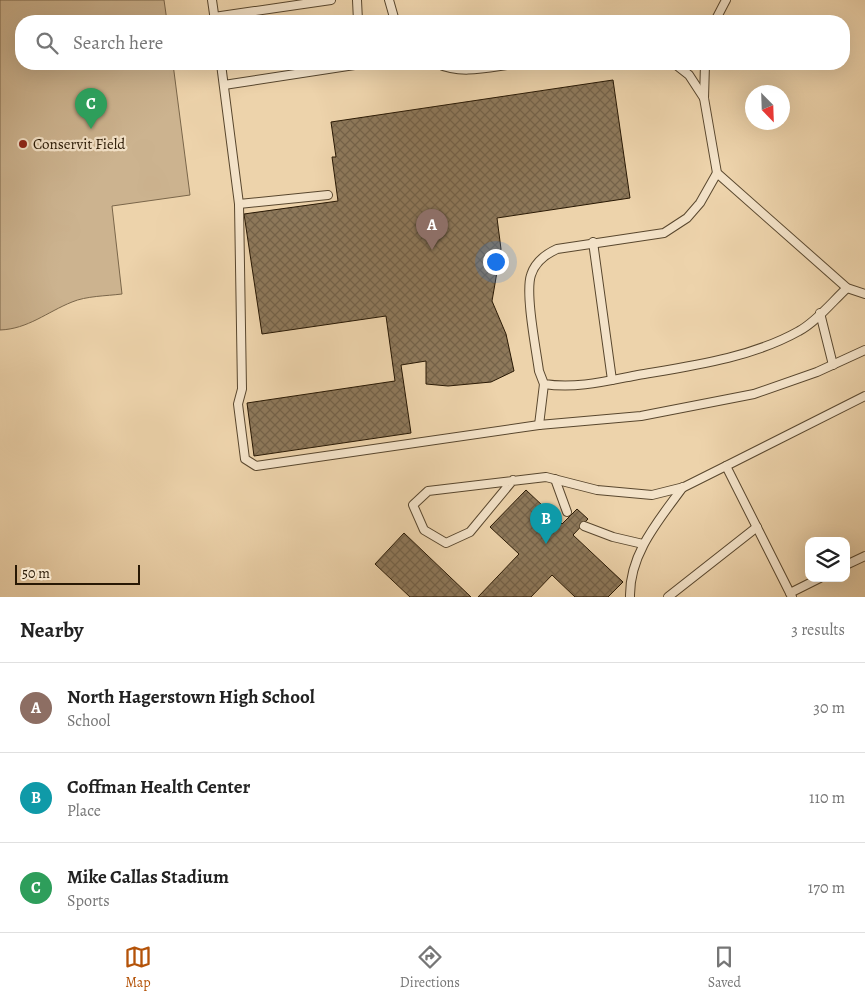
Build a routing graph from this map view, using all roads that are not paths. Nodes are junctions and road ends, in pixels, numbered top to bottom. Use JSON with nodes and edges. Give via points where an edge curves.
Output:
{"nodes":[{"id":1,"x":212,"y":0,"type":"edge"},
{"id":2,"x":331,"y":0,"type":"edge"},
{"id":3,"x":357,"y":0,"type":"edge"},
{"id":4,"x":388,"y":0,"type":"edge"},
{"id":5,"x":726,"y":0,"type":"edge"},
{"id":6,"x":214,"y":15,"type":"edge"},
{"id":7,"x":239,"y":15,"type":"edge"},
{"id":8,"x":358,"y":15,"type":"edge"},
{"id":9,"x":392,"y":15,"type":"edge"},
{"id":10,"x":718,"y":15,"type":"edge"},
{"id":11,"x":222,"y":70,"type":"edge"},
{"id":12,"x":322,"y":70,"type":"edge"},
{"id":13,"x":683,"y":70,"type":"edge"},
{"id":14,"x":705,"y":70,"type":"edge"},
{"id":15,"x":224,"y":85,"type":"junction"},
{"id":16,"x":704,"y":98,"type":"junction"},
{"id":17,"x":718,"y":173,"type":"junction"},
{"id":18,"x":328,"y":195,"type":"dead end"},
{"id":19,"x":239,"y":204,"type":"junction"},
{"id":20,"x":593,"y":242,"type":"junction"},
{"id":21,"x":847,"y":288,"type":"junction"},
{"id":22,"x":865,"y":294,"type":"edge"},
{"id":23,"x":820,"y":313,"type":"junction"},
{"id":24,"x":865,"y":350,"type":"edge"},
{"id":25,"x":833,"y":365,"type":"junction"},
{"id":26,"x":612,"y":380,"type":"junction"},
{"id":27,"x":544,"y":384,"type":"junction"},
{"id":28,"x":865,"y":396,"type":"edge"},
{"id":29,"x":539,"y":425,"type":"junction"},
{"id":30,"x":726,"y":466,"type":"junction"},
{"id":31,"x":555,"y":479,"type":"junction"},
{"id":32,"x":513,"y":480,"type":"junction"},
{"id":33,"x":684,"y":487,"type":"junction"},
{"id":34,"x":567,"y":512,"type":"dead end"},
{"id":35,"x":584,"y":526,"type":"dead end"},
{"id":36,"x":757,"y":527,"type":"junction"},
{"id":37,"x":644,"y":544,"type":"junction"},
{"id":38,"x":865,"y":556,"type":"edge"},
{"id":39,"x":850,"y":563,"type":"edge"},
{"id":40,"x":813,"y":582,"type":"edge"},
{"id":41,"x":791,"y":595,"type":"edge"},
{"id":42,"x":630,"y":597,"type":"edge"},
{"id":43,"x":668,"y":597,"type":"edge"}],
"edges":[{"from":1,"to":6,"type":"lane"},
{"from":2,"to":7,"type":"lane"},
{"from":3,"to":8,"type":"lane"},
{"from":4,"to":9,"type":"lane"},
{"from":5,"to":10,"type":"lane"},
{"from":11,"to":15,"type":"lane"},
{"from":12,"to":15,"type":"lane"},
{"from":13,"to":16,"type":"lane"},
{"from":14,"to":16,"type":"lane"},
{"from":15,"to":19,"type":"lane"},
{"from":16,"to":17,"type":"lane"},
{"from":17,"to":20,"type":"lane","via":[[700,203],[678,226],[646,237]]},
{"from":17,"to":21,"type":"lane"},
{"from":18,"to":19,"type":"lane"},
{"from":19,"to":29,"type":"lane","via":[[242,389],[238,404],[246,459],[252,464],[262,466]]},
{"from":20,"to":26,"type":"lane"},
{"from":20,"to":27,"type":"lane","via":[[546,254],[531,274],[529,284],[539,371]]},
{"from":21,"to":22,"type":"lane"},
{"from":21,"to":23,"type":"lane"},
{"from":23,"to":25,"type":"lane"},
{"from":23,"to":26,"type":"lane","via":[[802,330],[747,351],[702,364]]},
{"from":24,"to":25,"type":"lane"},
{"from":25,"to":29,"type":"lane","via":[[754,394],[641,416]]},
{"from":26,"to":27,"type":"lane","via":[[574,386]]},
{"from":27,"to":29,"type":"lane"},
{"from":28,"to":30,"type":"lane"},
{"from":30,"to":33,"type":"lane"},
{"from":30,"to":36,"type":"lane"},
{"from":31,"to":32,"type":"lane"},
{"from":31,"to":33,"type":"lane","via":[[597,490],[652,495]]},
{"from":31,"to":34,"type":"lane"},
{"from":32,"to":32,"type":"lane","via":[[470,532],[446,543],[424,530],[413,505],[428,491]]},
{"from":33,"to":37,"type":"lane"},
{"from":35,"to":37,"type":"lane"},
{"from":36,"to":41,"type":"lane"},
{"from":36,"to":43,"type":"lane"},
{"from":37,"to":42,"type":"lane","via":[[631,575]]},
{"from":38,"to":39,"type":"lane"},
{"from":40,"to":41,"type":"lane"}]}
